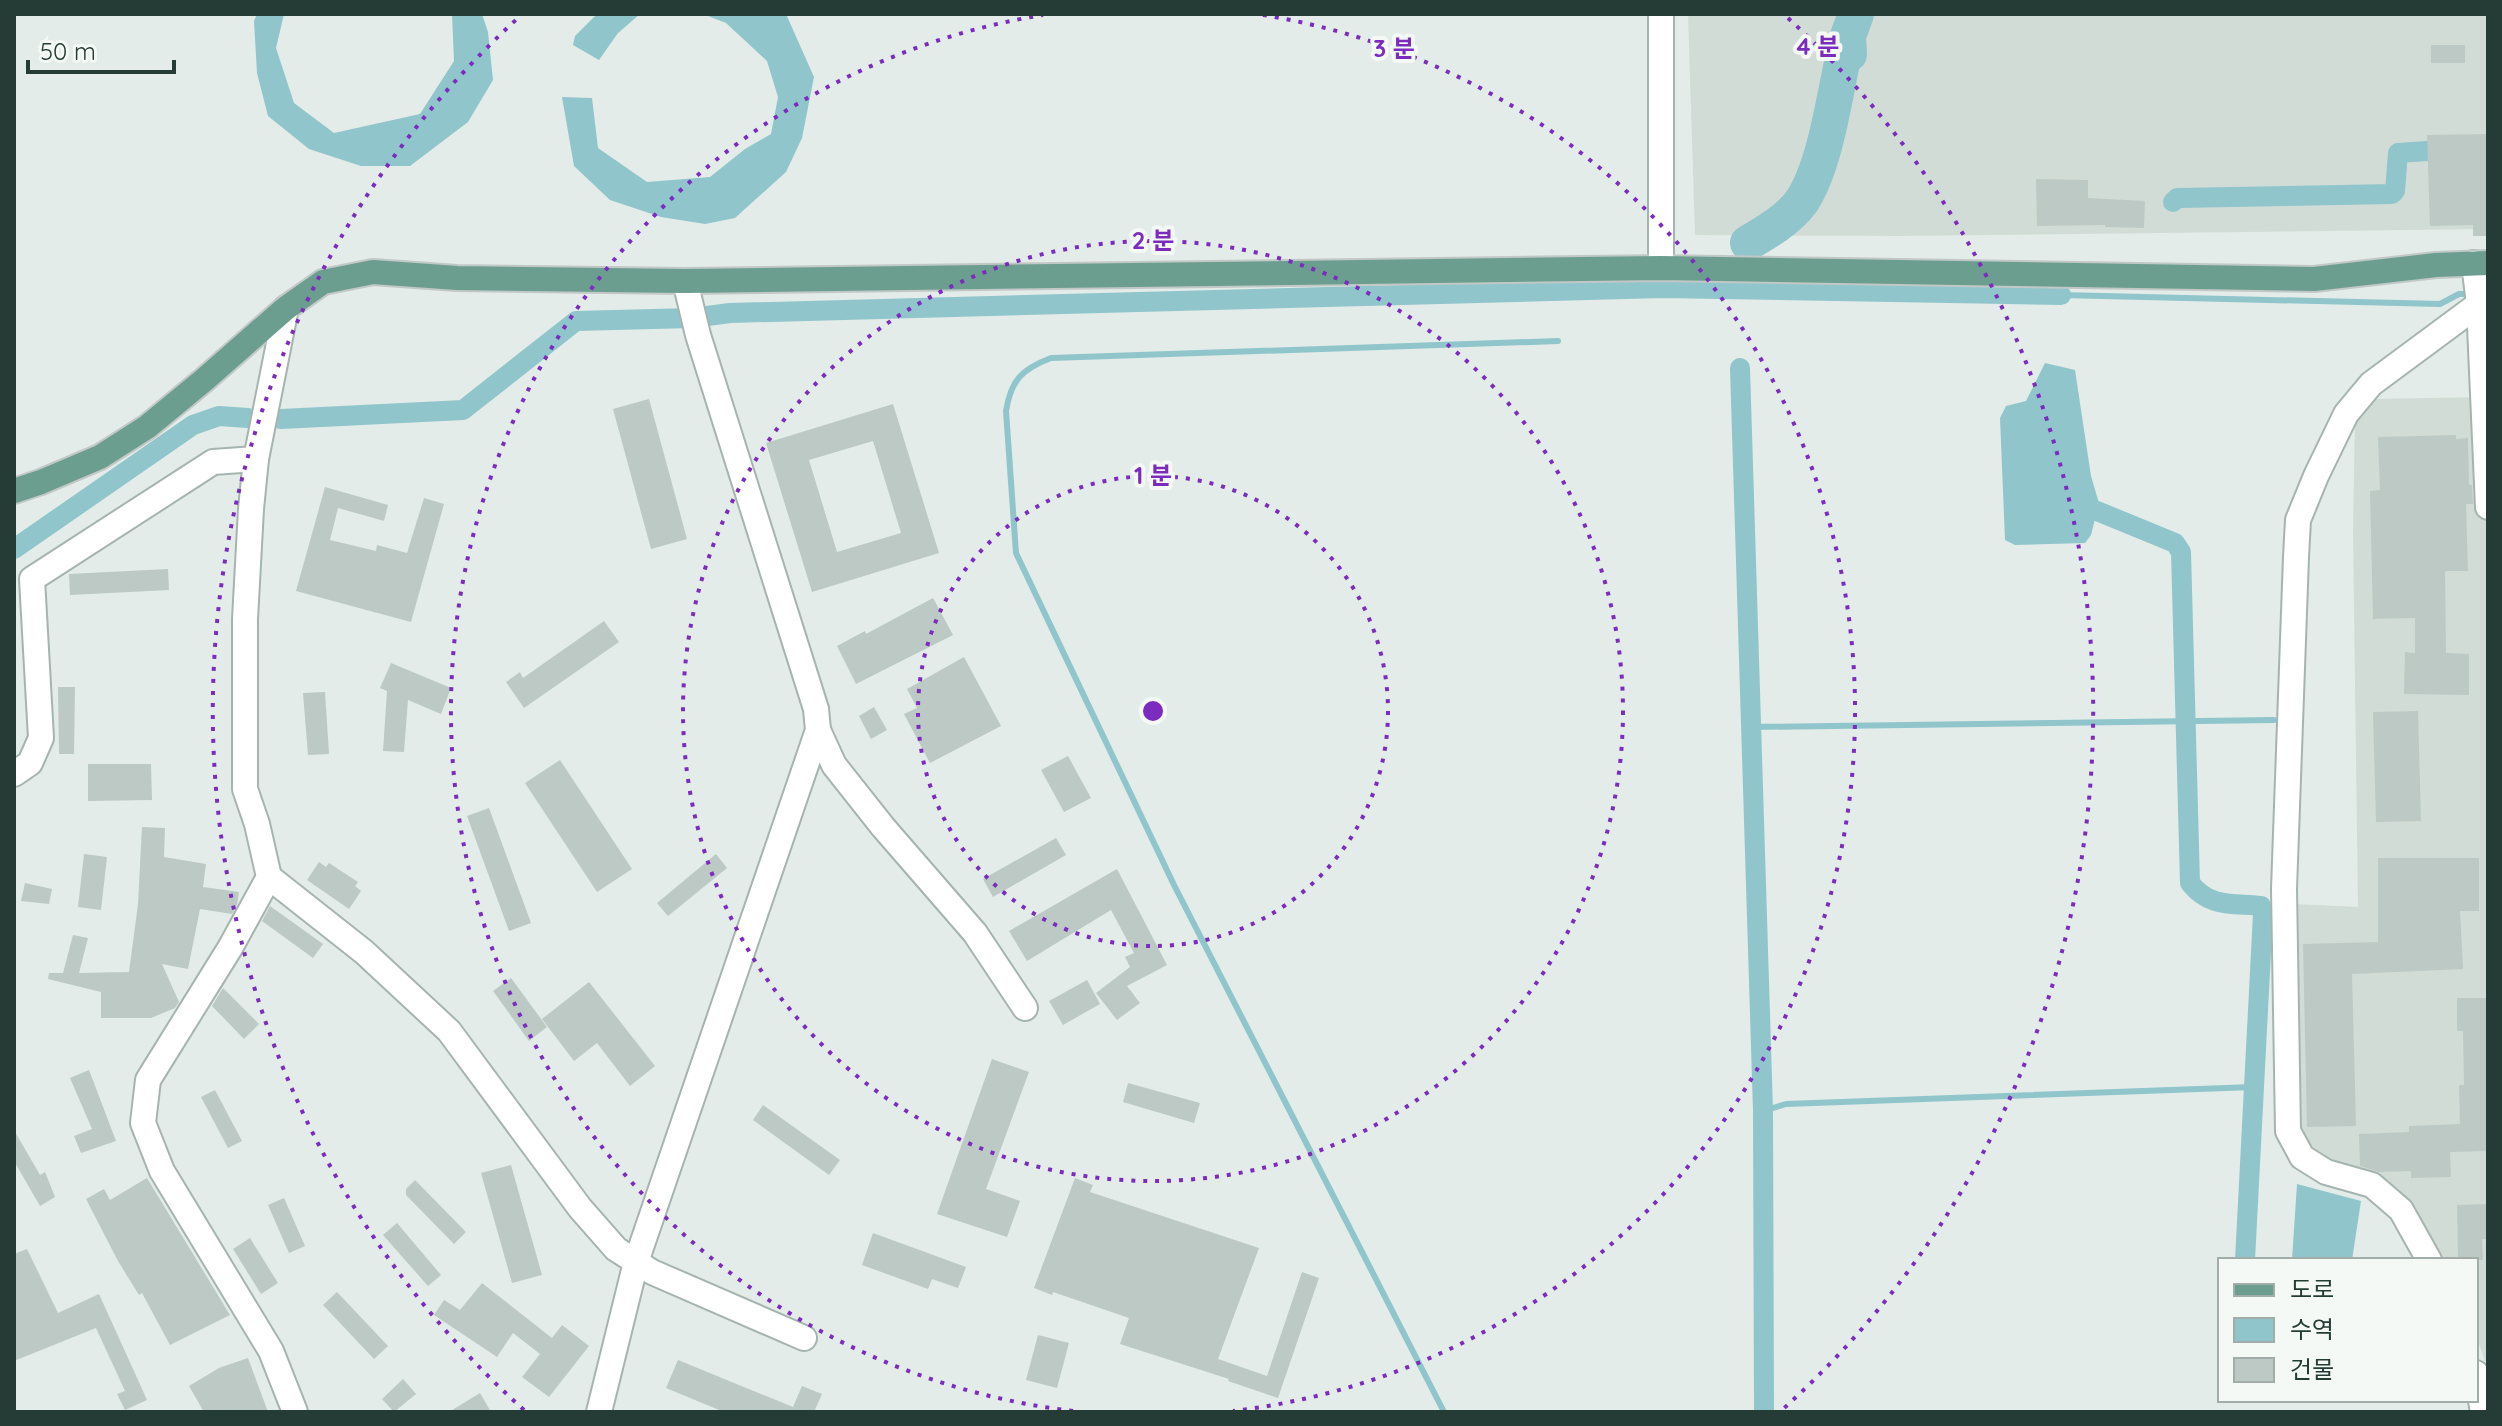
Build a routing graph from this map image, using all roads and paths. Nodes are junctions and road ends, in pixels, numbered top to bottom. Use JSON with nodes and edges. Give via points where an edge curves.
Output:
{"nodes":[{"id":1,"x":1661,"y":14,"type":"edge"},
{"id":2,"x":1661,"y":268,"type":"junction"},
{"id":3,"x":685,"y":281,"type":"junction"},
{"id":4,"x":2479,"y":281,"type":"edge"},
{"id":5,"x":286,"y":308,"type":"junction"},
{"id":6,"x":256,"y":459,"type":"junction"},
{"id":7,"x":14,"y":491,"type":"edge"},
{"id":8,"x":2488,"y":507,"type":"edge"},
{"id":9,"x":23,"y":585,"type":"edge"},
{"id":10,"x":818,"y":730,"type":"junction"},
{"id":11,"x":14,"y":774,"type":"edge"},
{"id":12,"x":269,"y":877,"type":"junction"},
{"id":13,"x":1025,"y":1008,"type":"dead end"},
{"id":14,"x":2428,"y":1258,"type":"edge"},
{"id":15,"x":636,"y":1262,"type":"junction"},
{"id":16,"x":804,"y":1338,"type":"dead end"},
{"id":17,"x":2478,"y":1384,"type":"edge"},
{"id":18,"x":295,"y":1412,"type":"edge"},
{"id":19,"x":599,"y":1412,"type":"edge"},
{"id":20,"x":2483,"y":1412,"type":"edge"}],
"edges":[{"from":1,"to":2,"type":"street"},
{"from":2,"to":3,"type":"main road"},
{"from":2,"to":4,"type":"main road"},
{"from":3,"to":5,"type":"main road","via":[[373,272],[323,282]]},
{"from":3,"to":10,"type":"street","via":[[816,709]]},
{"from":4,"to":8,"type":"street"},
{"from":4,"to":14,"type":"street","via":[[2346,414],[2298,520],[2284,889],[2288,1131],[2302,1157],[2326,1172],[2372,1185],[2401,1210]]},
{"from":5,"to":6,"type":"street"},
{"from":5,"to":7,"type":"main road","via":[[147,427],[100,457]]},
{"from":6,"to":9,"type":"street","via":[[213,462]]},
{"from":6,"to":12,"type":"street","via":[[245,619],[245,789]]},
{"from":9,"to":11,"type":"street","via":[[41,738],[30,763]]},
{"from":10,"to":13,"type":"street","via":[[834,765],[975,933]]},
{"from":10,"to":15,"type":"street"},
{"from":12,"to":15,"type":"street","via":[[364,952],[449,1031],[580,1208],[616,1249]]},
{"from":12,"to":18,"type":"street","via":[[148,1080],[143,1123],[162,1171],[271,1351]]},
{"from":15,"to":16,"type":"street"},
{"from":15,"to":19,"type":"street"},
{"from":17,"to":20,"type":"street"}]}
